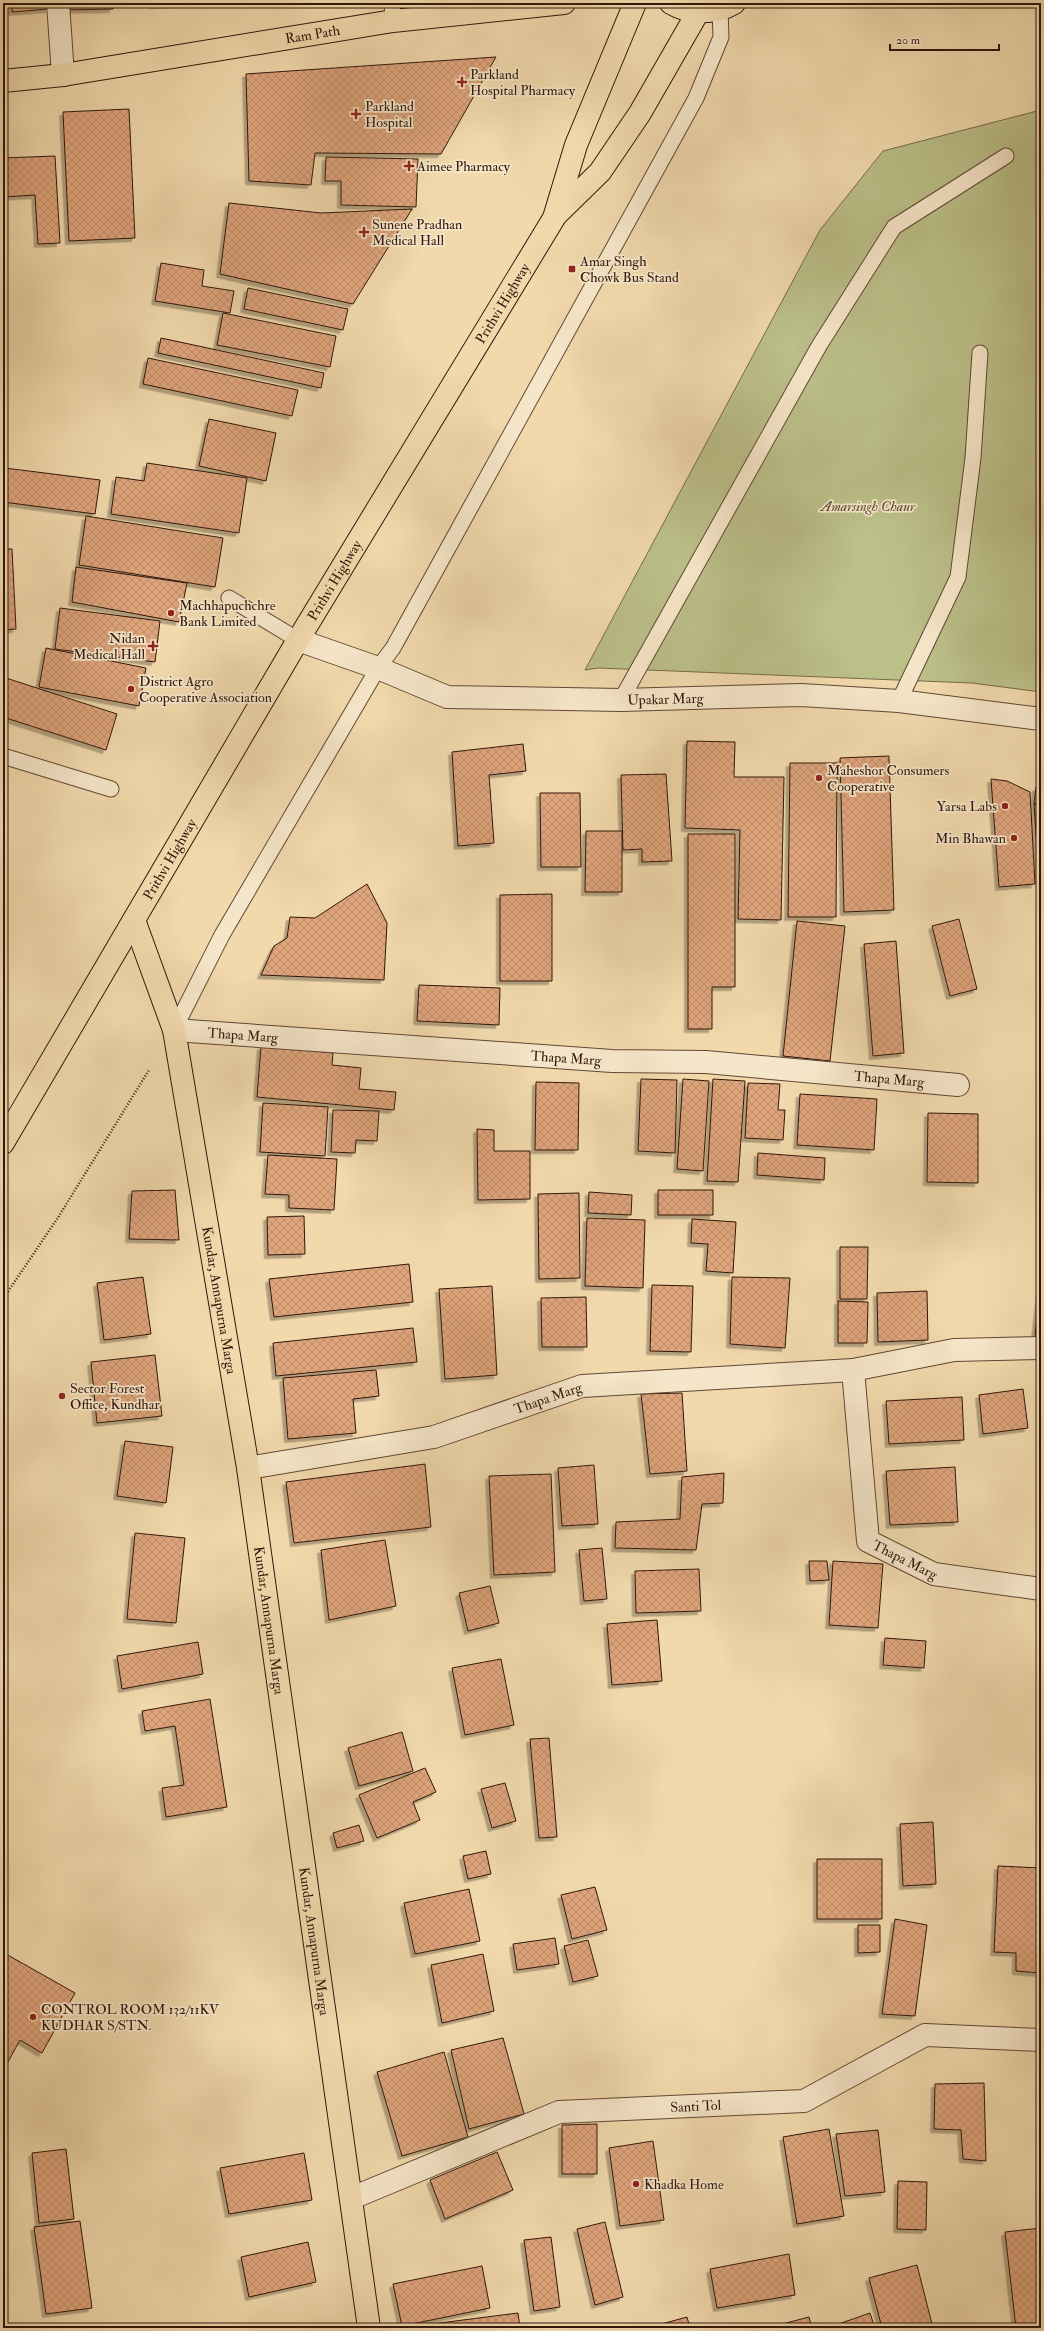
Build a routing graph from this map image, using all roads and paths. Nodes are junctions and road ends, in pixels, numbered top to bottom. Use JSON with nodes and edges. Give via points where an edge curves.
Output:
{"nodes":[{"id":1,"x":58,"y":3,"type":"edge"},
{"id":2,"x":635,"y":3,"type":"edge"},
{"id":3,"x":672,"y":3,"type":"edge"},
{"id":4,"x":555,"y":4,"type":"edge"},
{"id":5,"x":727,"y":6,"type":"edge"},
{"id":6,"x":392,"y":12,"type":"edge"},
{"id":7,"x":698,"y":12,"type":"junction"},
{"id":8,"x":63,"y":75,"type":"junction"},
{"id":9,"x":3,"y":81,"type":"edge"},
{"id":10,"x":1006,"y":156,"type":"dead end"},
{"id":11,"x":554,"y":218,"type":"junction"},
{"id":12,"x":980,"y":354,"type":"dead end"},
{"id":13,"x":229,"y":598,"type":"dead end"},
{"id":14,"x":298,"y":640,"type":"junction"},
{"id":15,"x":378,"y":668,"type":"junction"},
{"id":16,"x":621,"y":700,"type":"junction"},
{"id":17,"x":899,"y":701,"type":"junction"},
{"id":18,"x":1041,"y":719,"type":"edge"},
{"id":19,"x":3,"y":756,"type":"edge"},
{"id":20,"x":111,"y":789,"type":"dead end"},
{"id":21,"x":134,"y":920,"type":"junction"},
{"id":22,"x":174,"y":1030,"type":"junction"},
{"id":23,"x":958,"y":1085,"type":"dead end"},
{"id":24,"x":3,"y":1143,"type":"edge"},
{"id":25,"x":3,"y":1298,"type":"edge"},
{"id":26,"x":1041,"y":1348,"type":"edge"},
{"id":27,"x":854,"y":1370,"type":"junction"},
{"id":28,"x":248,"y":1468,"type":"junction"},
{"id":29,"x":1041,"y":1589,"type":"edge"},
{"id":30,"x":1041,"y":2040,"type":"edge"},
{"id":31,"x":352,"y":2198,"type":"junction"},
{"id":32,"x":368,"y":2328,"type":"edge"}],
"edges":[{"from":1,"to":8,"type":"street"},
{"from":2,"to":11,"type":"main road","name":"Prithvi Highway","via":[[576,146]]},
{"from":3,"to":7,"type":"main road"},
{"from":4,"to":6,"type":"main road","name":"Ram Path"},
{"from":5,"to":7,"type":"main road"},
{"from":5,"to":15,"type":"lane","via":[[721,37],[696,98],[393,648]]},
{"from":6,"to":8,"type":"main road","name":"Ram Path"},
{"from":7,"to":11,"type":"main road","via":[[640,113],[600,172]]},
{"from":8,"to":9,"type":"main road","name":"Ram Path"},
{"from":10,"to":16,"type":"lane","via":[[894,226],[819,346]]},
{"from":11,"to":14,"type":"main road","name":"Prithvi Highway"},
{"from":12,"to":17,"type":"lane","via":[[973,458],[958,577]]},
{"from":13,"to":14,"type":"lane"},
{"from":14,"to":15,"type":"street","name":"Upakar Marg"},
{"from":14,"to":21,"type":"main road","name":"Prithvi Highway"},
{"from":15,"to":16,"type":"street","name":"Upakar Marg","via":[[447,697]]},
{"from":15,"to":22,"type":"lane","via":[[222,935]]},
{"from":16,"to":17,"type":"street","name":"Upakar Marg","via":[[801,695]]},
{"from":17,"to":18,"type":"street","name":"Upakar Marg"},
{"from":19,"to":20,"type":"lane"},
{"from":21,"to":22,"type":"main road","name":"Kundar, Annapurna Marga"},
{"from":21,"to":24,"type":"main road","name":"Prithvi Highway"},
{"from":22,"to":23,"type":"street","name":"Thapa Marg","via":[[612,1061],[706,1062]]},
{"from":22,"to":25,"type":"path","via":[[58,1216]]},
{"from":22,"to":28,"type":"main road","name":"Kundar, Annapurna Marga"},
{"from":26,"to":27,"type":"street","name":"Thapa Marg","via":[[954,1350]]},
{"from":27,"to":28,"type":"street","name":"Thapa Marg","via":[[582,1386],[434,1437]]},
{"from":27,"to":29,"type":"street","name":"Thapa Marg","via":[[868,1542],[934,1574]]},
{"from":28,"to":31,"type":"main road","name":"Kundar, Annapurna Marga"},
{"from":30,"to":31,"type":"street","name":"Santi Tol","via":[[925,2035],[804,2101],[559,2112]]},
{"from":31,"to":32,"type":"main road","name":"Kundar, Annapurna Marga"}]}
